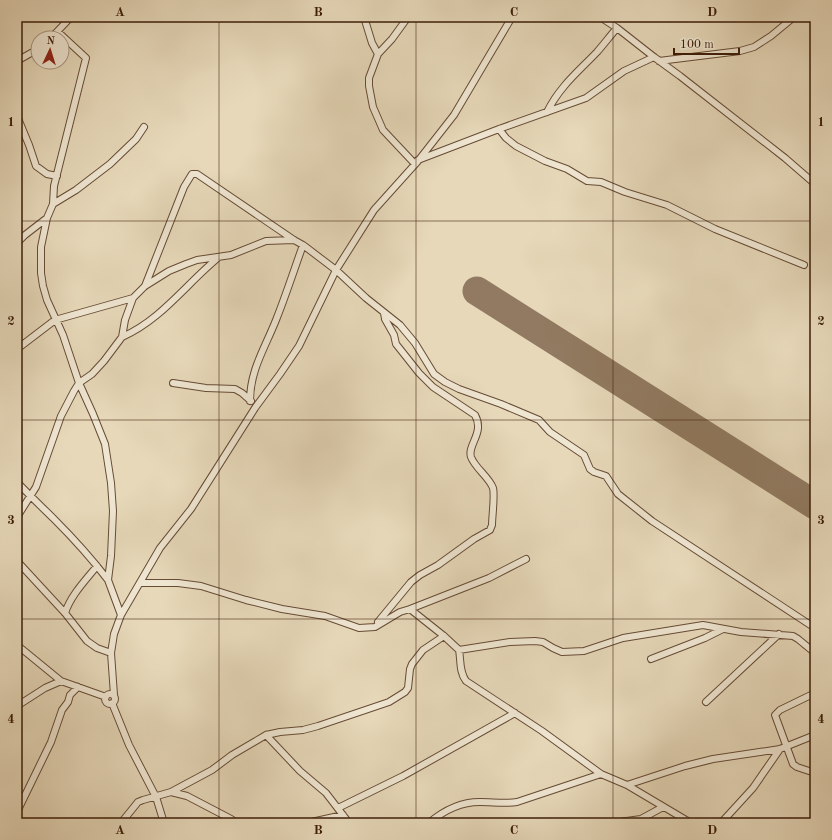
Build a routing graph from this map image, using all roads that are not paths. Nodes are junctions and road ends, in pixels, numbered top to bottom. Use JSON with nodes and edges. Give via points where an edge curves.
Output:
{"nodes":[{"id":1,"x":71,"y":17,"type":"edge"},
{"id":2,"x":364,"y":17,"type":"edge"},
{"id":3,"x":408,"y":17,"type":"edge"},
{"id":4,"x":512,"y":17,"type":"edge"},
{"id":5,"x":600,"y":17,"type":"edge"},
{"id":6,"x":794,"y":17,"type":"edge"},
{"id":7,"x":617,"y":28,"type":"junction"},
{"id":8,"x":60,"y":30,"type":"edge"},
{"id":9,"x":70,"y":43,"type":"edge"},
{"id":10,"x":30,"y":54,"type":"edge"},
{"id":11,"x":378,"y":54,"type":"junction"},
{"id":12,"x":654,"y":57,"type":"junction"},
{"id":13,"x":17,"y":61,"type":"edge"},
{"id":14,"x":659,"y":61,"type":"junction"},
{"id":15,"x":547,"y":112,"type":"junction"},
{"id":16,"x":17,"y":116,"type":"edge"},
{"id":17,"x":144,"y":127,"type":"dead end"},
{"id":18,"x":499,"y":129,"type":"junction"},
{"id":19,"x":416,"y":162,"type":"junction"},
{"id":20,"x":57,"y":176,"type":"junction"},
{"id":21,"x":815,"y":184,"type":"edge"},
{"id":22,"x":53,"y":204,"type":"junction"},
{"id":23,"x":47,"y":218,"type":"junction"},
{"id":24,"x":294,"y":240,"type":"junction"},
{"id":25,"x":17,"y":243,"type":"edge"},
{"id":26,"x":303,"y":244,"type":"junction"},
{"id":27,"x":220,"y":256,"type":"junction"},
{"id":28,"x":804,"y":265,"type":"dead end"},
{"id":29,"x":336,"y":270,"type":"junction"},
{"id":30,"x":145,"y":286,"type":"junction"},
{"id":31,"x":133,"y":298,"type":"junction"},
{"id":32,"x":384,"y":313,"type":"junction"},
{"id":33,"x":56,"y":320,"type":"junction"},
{"id":34,"x":122,"y":337,"type":"junction"},
{"id":35,"x":17,"y":349,"type":"edge"},
{"id":36,"x":80,"y":383,"type":"junction"},
{"id":37,"x":173,"y":384,"type":"dead end"},
{"id":38,"x":250,"y":401,"type":"junction"},
{"id":39,"x":255,"y":408,"type":"junction"},
{"id":40,"x":17,"y":482,"type":"edge"},
{"id":41,"x":30,"y":497,"type":"junction"},
{"id":42,"x":17,"y":517,"type":"edge"},
{"id":43,"x":526,"y":559,"type":"dead end"},
{"id":44,"x":17,"y":561,"type":"edge"},
{"id":45,"x":98,"y":566,"type":"junction"},
{"id":46,"x":108,"y":580,"type":"junction"},
{"id":47,"x":141,"y":583,"type":"junction"},
{"id":48,"x":410,"y":609,"type":"junction"},
{"id":49,"x":65,"y":613,"type":"junction"},
{"id":50,"x":121,"y":615,"type":"junction"},
{"id":51,"x":375,"y":627,"type":"junction"},
{"id":52,"x":815,"y":628,"type":"edge"},
{"id":53,"x":723,"y":629,"type":"junction"},
{"id":54,"x":779,"y":634,"type":"junction"},
{"id":55,"x":444,"y":636,"type":"junction"},
{"id":56,"x":17,"y":645,"type":"edge"},
{"id":57,"x":459,"y":650,"type":"junction"},
{"id":58,"x":110,"y":653,"type":"junction"},
{"id":59,"x":815,"y":653,"type":"edge"},
{"id":60,"x":652,"y":659,"type":"dead end"},
{"id":61,"x":61,"y":681,"type":"junction"},
{"id":62,"x":78,"y":687,"type":"junction"},
{"id":63,"x":815,"y":693,"type":"edge"},
{"id":64,"x":114,"y":695,"type":"junction"},
{"id":65,"x":106,"y":697,"type":"junction"},
{"id":66,"x":706,"y":702,"type":"dead end"},
{"id":67,"x":112,"y":703,"type":"junction"},
{"id":68,"x":17,"y":706,"type":"edge"},
{"id":69,"x":515,"y":713,"type":"junction"},
{"id":70,"x":266,"y":735,"type":"junction"},
{"id":71,"x":815,"y":735,"type":"edge"},
{"id":72,"x":787,"y":746,"type":"junction"},
{"id":73,"x":780,"y":749,"type":"junction"},
{"id":74,"x":815,"y":773,"type":"edge"},
{"id":75,"x":601,"y":774,"type":"junction"},
{"id":76,"x":627,"y":785,"type":"junction"},
{"id":77,"x":171,"y":792,"type":"junction"},
{"id":78,"x":156,"y":797,"type":"junction"},
{"id":79,"x":663,"y":807,"type":"junction"},
{"id":80,"x":338,"y":808,"type":"junction"},
{"id":81,"x":17,"y":812,"type":"edge"},
{"id":82,"x":343,"y":815,"type":"junction"},
{"id":83,"x":121,"y":823,"type":"edge"},
{"id":84,"x":164,"y":823,"type":"edge"},
{"id":85,"x":237,"y":823,"type":"edge"},
{"id":86,"x":308,"y":823,"type":"edge"},
{"id":87,"x":349,"y":823,"type":"edge"},
{"id":88,"x":429,"y":823,"type":"edge"},
{"id":89,"x":612,"y":823,"type":"edge"},
{"id":90,"x":691,"y":823,"type":"edge"},
{"id":91,"x":721,"y":823,"type":"edge"}],
"edges":[{"from":1,"to":8,"type":"street"},
{"from":2,"to":11,"type":"street"},
{"from":3,"to":11,"type":"street"},
{"from":4,"to":19,"type":"street","via":[[454,115]]},
{"from":5,"to":7,"type":"street"},
{"from":6,"to":14,"type":"street","via":[[754,47]]},
{"from":7,"to":12,"type":"street"},
{"from":7,"to":15,"type":"street","via":[[566,82]]},
{"from":9,"to":20,"type":"street","via":[[86,58]]},
{"from":10,"to":13,"type":"street"},
{"from":11,"to":19,"type":"street","via":[[369,78],[372,107],[383,130]]},
{"from":12,"to":14,"type":"street"},
{"from":12,"to":15,"type":"street","via":[[624,71],[586,98]]},
{"from":14,"to":21,"type":"street"},
{"from":15,"to":18,"type":"street"},
{"from":16,"to":20,"type":"street","via":[[36,166],[47,174]]},
{"from":17,"to":22,"type":"street","via":[[136,139],[110,164]]},
{"from":18,"to":19,"type":"street"},
{"from":18,"to":28,"type":"street","via":[[516,146],[587,181],[601,182],[667,205],[715,229]]},
{"from":19,"to":29,"type":"street","via":[[374,210]]},
{"from":20,"to":22,"type":"street"},
{"from":22,"to":23,"type":"street"},
{"from":23,"to":25,"type":"street"},
{"from":23,"to":33,"type":"street","via":[[41,247],[41,273],[47,300]]},
{"from":24,"to":26,"type":"street"},
{"from":24,"to":27,"type":"street","via":[[266,241],[232,255]]},
{"from":24,"to":30,"type":"street","via":[[194,173],[184,187]]},
{"from":26,"to":29,"type":"street"},
{"from":26,"to":38,"type":"street","via":[[276,322],[253,377]]},
{"from":27,"to":30,"type":"street","via":[[186,264]]},
{"from":27,"to":34,"type":"street","via":[[149,323]]},
{"from":29,"to":32,"type":"street"},
{"from":29,"to":39,"type":"street","via":[[299,346]]},
{"from":30,"to":31,"type":"street"},
{"from":31,"to":33,"type":"street"},
{"from":31,"to":34,"type":"street"},
{"from":32,"to":51,"type":"street","via":[[396,344],[419,373],[433,387],[475,415],[479,421],[471,452],[472,458],[494,490],[490,530],[411,582]]},
{"from":32,"to":52,"type":"street","via":[[400,325],[415,343],[434,374],[459,389],[539,420],[550,432],[584,455],[590,469],[606,476],[618,494],[642,513]]},
{"from":33,"to":35,"type":"street"},
{"from":33,"to":36,"type":"street"},
{"from":34,"to":36,"type":"street","via":[[92,374]]},
{"from":36,"to":41,"type":"street","via":[[61,416],[36,487]]},
{"from":36,"to":46,"type":"street","via":[[102,438],[112,482],[113,511]]},
{"from":37,"to":38,"type":"street","via":[[235,389]]},
{"from":38,"to":39,"type":"street"},
{"from":39,"to":47,"type":"street","via":[[190,509],[160,548]]},
{"from":40,"to":41,"type":"street"},
{"from":41,"to":42,"type":"street"},
{"from":41,"to":45,"type":"street"},
{"from":43,"to":48,"type":"street","via":[[489,578]]},
{"from":44,"to":49,"type":"street"},
{"from":45,"to":46,"type":"street"},
{"from":45,"to":49,"type":"street","via":[[75,593]]},
{"from":46,"to":50,"type":"street"},
{"from":47,"to":50,"type":"street"},
{"from":47,"to":51,"type":"street","via":[[201,586],[282,609],[325,616],[359,628]]},
{"from":48,"to":51,"type":"street"},
{"from":48,"to":55,"type":"street"},
{"from":49,"to":58,"type":"street","via":[[87,641]]},
{"from":50,"to":58,"type":"street"},
{"from":53,"to":54,"type":"street"},
{"from":53,"to":57,"type":"street","via":[[697,625],[623,638],[578,651],[558,651],[543,642],[535,641]]},
{"from":53,"to":60,"type":"street"},
{"from":54,"to":59,"type":"street","via":[[798,638]]},
{"from":54,"to":66,"type":"street"},
{"from":55,"to":57,"type":"street"},
{"from":55,"to":70,"type":"street","via":[[423,650],[410,669],[408,688],[388,702],[318,726]]},
{"from":56,"to":61,"type":"street"},
{"from":57,"to":69,"type":"street","via":[[460,669],[466,681]]},
{"from":58,"to":64,"type":"street"},
{"from":61,"to":62,"type":"street"},
{"from":61,"to":68,"type":"street"},
{"from":62,"to":65,"type":"street"},
{"from":62,"to":81,"type":"street","via":[[62,710],[51,742]]},
{"from":63,"to":72,"type":"street","via":[[776,712],[775,718]]},
{"from":64,"to":65,"type":"street"},
{"from":64,"to":67,"type":"street"},
{"from":65,"to":67,"type":"street","via":[[107,702]]},
{"from":67,"to":78,"type":"street"},
{"from":69,"to":75,"type":"street"},
{"from":69,"to":80,"type":"street","via":[[402,776]]},
{"from":70,"to":77,"type":"street","via":[[212,770]]},
{"from":70,"to":80,"type":"street"},
{"from":71,"to":72,"type":"street"},
{"from":72,"to":73,"type":"street"},
{"from":72,"to":74,"type":"street","via":[[793,764]]},
{"from":73,"to":76,"type":"street","via":[[713,759]]},
{"from":73,"to":91,"type":"street","via":[[753,788]]},
{"from":75,"to":76,"type":"street"},
{"from":75,"to":88,"type":"street","via":[[508,804],[475,802],[456,806]]},
{"from":76,"to":79,"type":"street"},
{"from":77,"to":78,"type":"street"},
{"from":77,"to":85,"type":"street","via":[[187,796],[232,818]]},
{"from":78,"to":83,"type":"street","via":[[138,802]]},
{"from":78,"to":84,"type":"street"},
{"from":79,"to":89,"type":"street","via":[[641,818]]},
{"from":79,"to":90,"type":"street"},
{"from":80,"to":82,"type":"street"},
{"from":82,"to":86,"type":"street"},
{"from":82,"to":87,"type":"street"}]}
